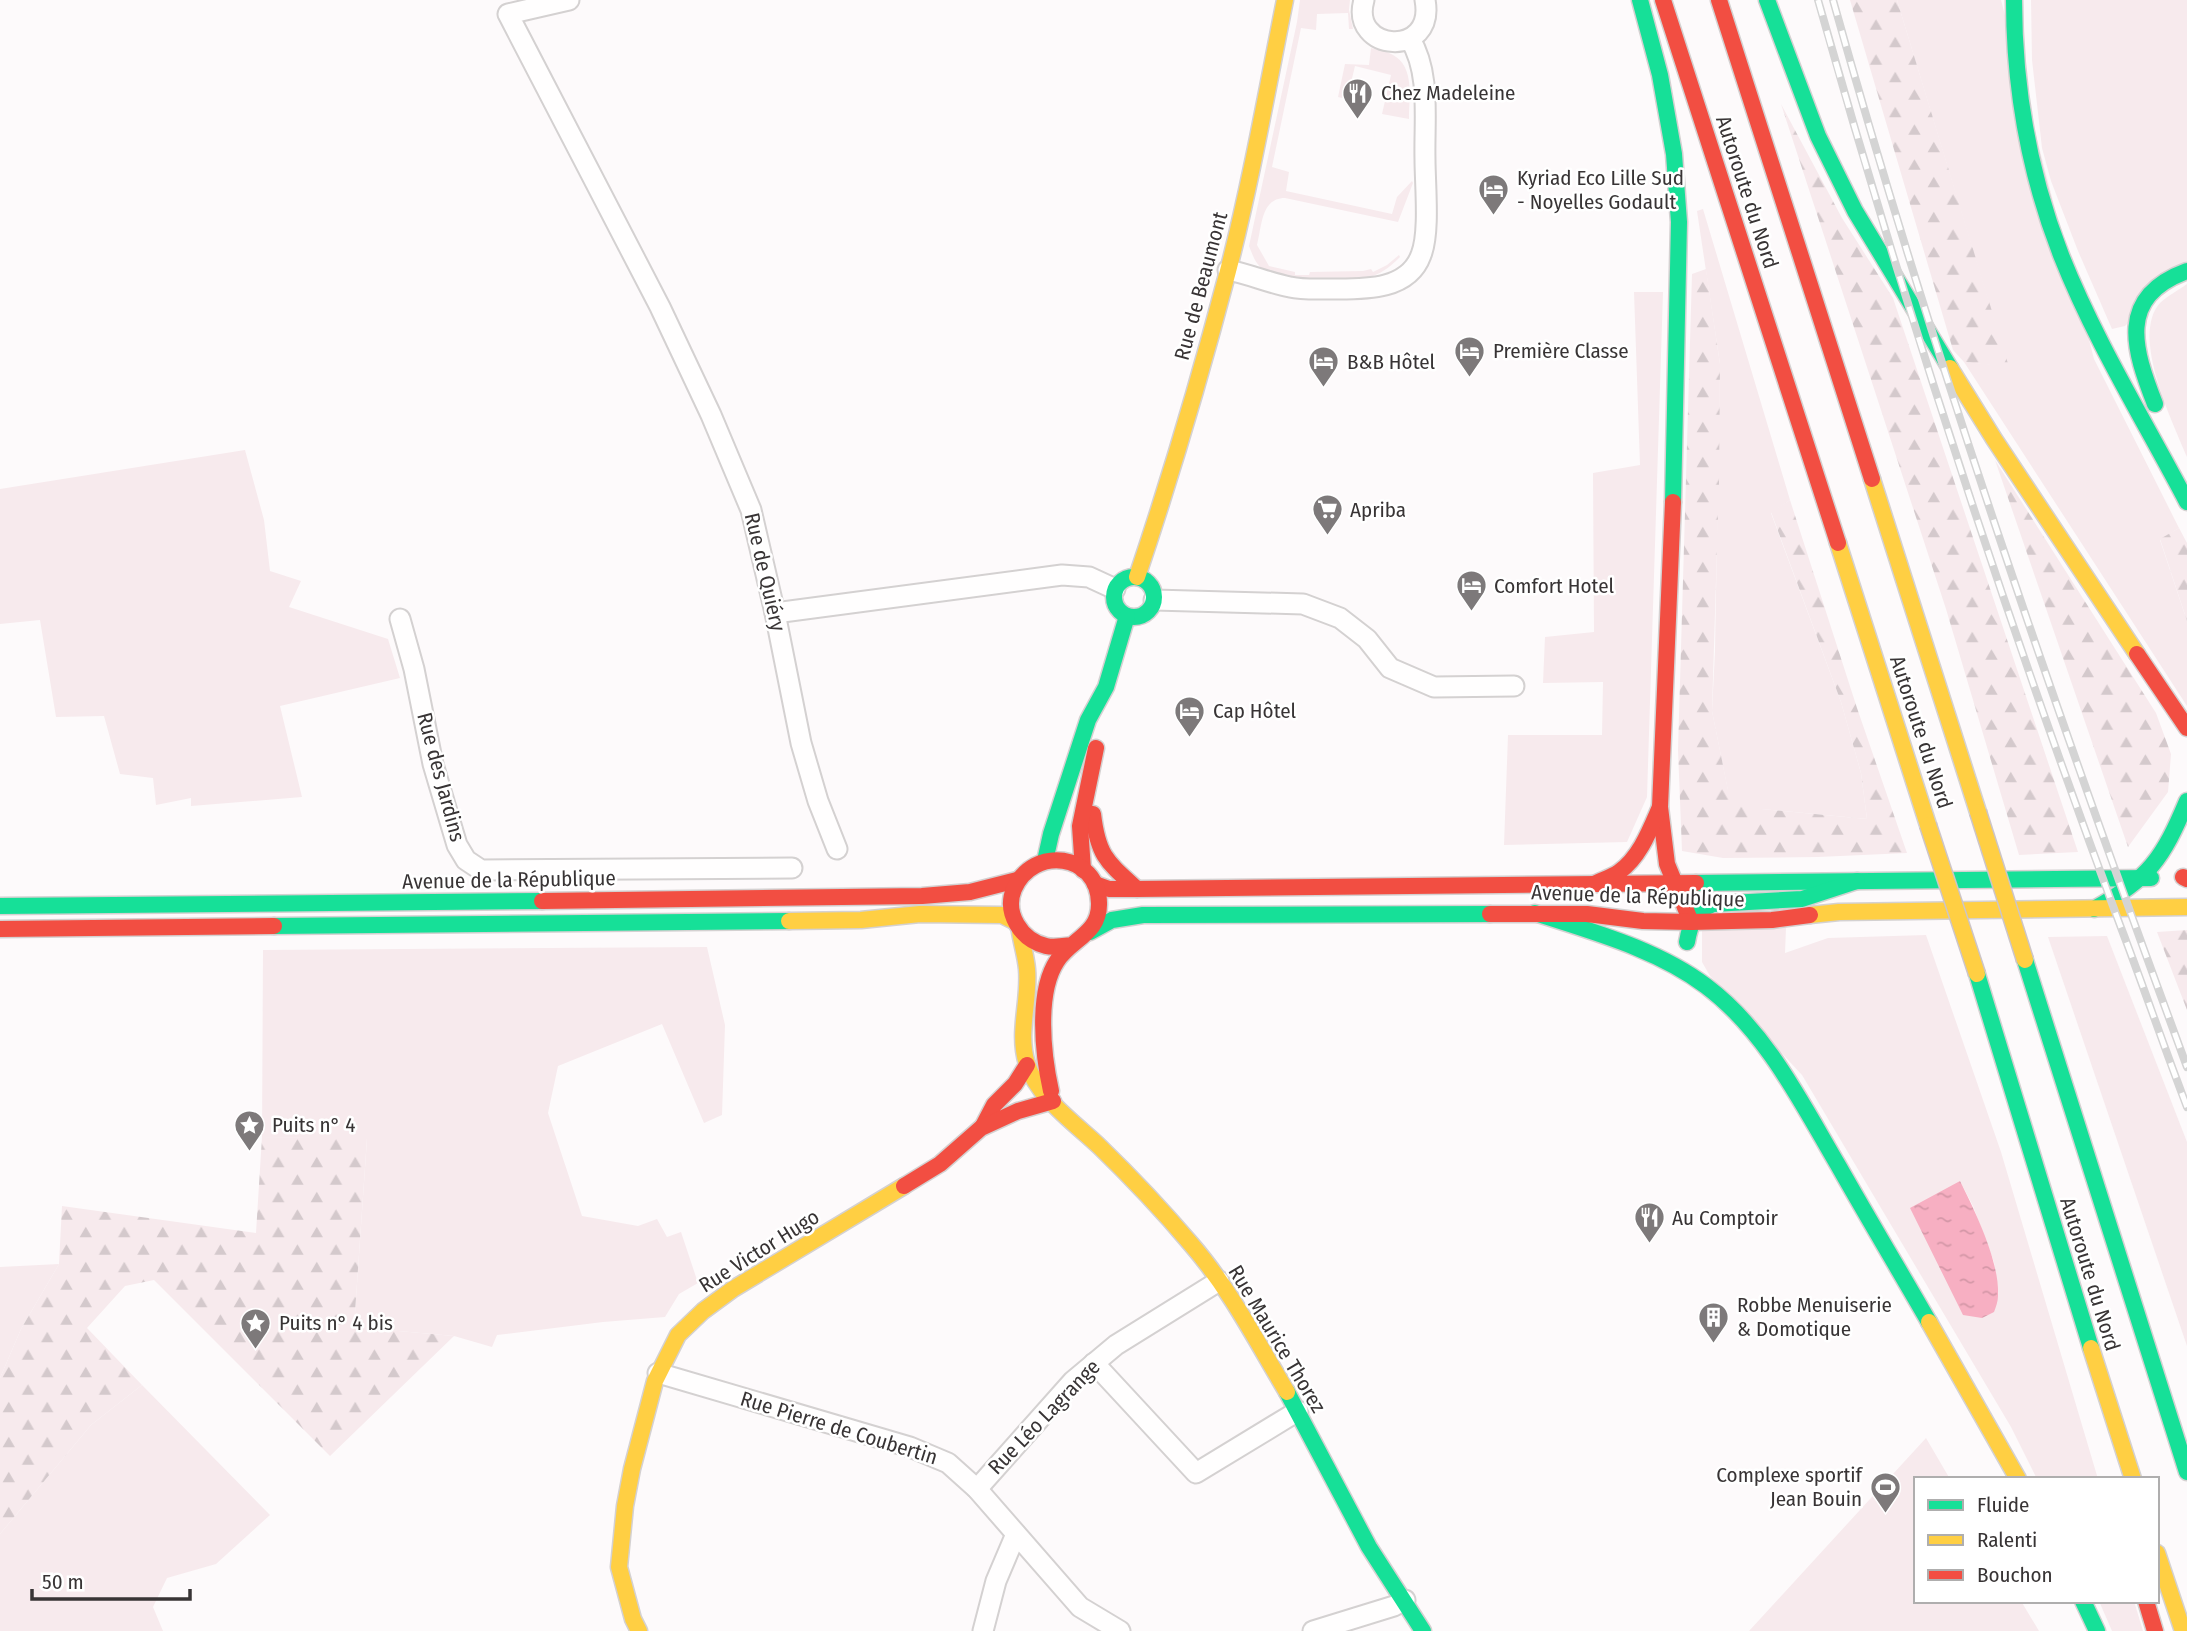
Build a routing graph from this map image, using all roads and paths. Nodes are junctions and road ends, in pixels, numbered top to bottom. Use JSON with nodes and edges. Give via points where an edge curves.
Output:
{"nodes":[{"id":1,"x":569,"y":0,"type":"edge"},
{"id":2,"x":1284,"y":0,"type":"edge"},
{"id":3,"x":1364,"y":0,"type":"edge"},
{"id":4,"x":1425,"y":0,"type":"edge"},
{"id":5,"x":1640,"y":0,"type":"edge"},
{"id":6,"x":1664,"y":0,"type":"edge"},
{"id":7,"x":1719,"y":0,"type":"edge"},
{"id":8,"x":1767,"y":0,"type":"edge"},
{"id":9,"x":2014,"y":0,"type":"edge"},
{"id":10,"x":1410,"y":39,"type":"junction"},
{"id":11,"x":1228,"y":270,"type":"junction"},
{"id":12,"x":2187,"y":271,"type":"edge"},
{"id":13,"x":2174,"y":477,"type":"junction"},
{"id":14,"x":2187,"y":502,"type":"edge"},
{"id":15,"x":1137,"y":577,"type":"junction"},
{"id":16,"x":1115,"y":589,"type":"junction"},
{"id":17,"x":1154,"y":600,"type":"junction"},
{"id":18,"x":775,"y":613,"type":"junction"},
{"id":19,"x":1126,"y":616,"type":"junction"},
{"id":20,"x":400,"y":619,"type":"dead end"},
{"id":21,"x":1514,"y":686,"type":"dead end"},
{"id":22,"x":1106,"y":687,"type":"junction"},
{"id":23,"x":2183,"y":723,"type":"edge"},
{"id":24,"x":2187,"y":744,"type":"edge"},
{"id":25,"x":1090,"y":773,"type":"junction"},
{"id":26,"x":2187,"y":801,"type":"edge"},
{"id":27,"x":1660,"y":807,"type":"junction"},
{"id":28,"x":837,"y":849,"type":"dead end"},
{"id":29,"x":1045,"y":861,"type":"junction"},
{"id":30,"x":792,"y":868,"type":"dead end"},
{"id":31,"x":1083,"y":870,"type":"junction"},
{"id":32,"x":2142,"y":878,"type":"junction"},
{"id":33,"x":2186,"y":878,"type":"edge"},
{"id":34,"x":1017,"y":880,"type":"junction"},
{"id":35,"x":1857,"y":881,"type":"junction"},
{"id":36,"x":1674,"y":883,"type":"junction"},
{"id":37,"x":1095,"y":884,"type":"junction"},
{"id":38,"x":1594,"y":884,"type":"junction"},
{"id":39,"x":1137,"y":889,"type":"junction"},
{"id":40,"x":0,"y":906,"type":"edge"},
{"id":41,"x":2187,"y":907,"type":"edge"},
{"id":42,"x":2094,"y":909,"type":"junction"},
{"id":43,"x":1535,"y":913,"type":"junction"},
{"id":44,"x":1691,"y":922,"type":"junction"},
{"id":45,"x":1017,"y":927,"type":"junction"},
{"id":46,"x":0,"y":929,"type":"edge"},
{"id":47,"x":1090,"y":932,"type":"junction"},
{"id":48,"x":1073,"y":945,"type":"junction"},
{"id":49,"x":1706,"y":986,"type":"junction"},
{"id":50,"x":1027,"y":1065,"type":"junction"},
{"id":51,"x":1053,"y":1101,"type":"junction"},
{"id":52,"x":981,"y":1128,"type":"junction"},
{"id":53,"x":1219,"y":1281,"type":"junction"},
{"id":54,"x":1094,"y":1363,"type":"junction"},
{"id":55,"x":658,"y":1373,"type":"junction"},
{"id":56,"x":2107,"y":1400,"type":"junction"},
{"id":57,"x":1298,"y":1411,"type":"junction"},
{"id":58,"x":2102,"y":1425,"type":"dead end"},
{"id":59,"x":2187,"y":1472,"type":"edge"},
{"id":60,"x":2017,"y":1477,"type":"edge"},
{"id":61,"x":2132,"y":1477,"type":"edge"},
{"id":62,"x":977,"y":1489,"type":"junction"},
{"id":63,"x":1016,"y":1534,"type":"junction"},
{"id":64,"x":2159,"y":1559,"type":"edge"},
{"id":65,"x":1405,"y":1600,"type":"junction"},
{"id":66,"x":2084,"y":1603,"type":"edge"},
{"id":67,"x":2147,"y":1603,"type":"edge"},
{"id":68,"x":639,"y":1631,"type":"edge"},
{"id":69,"x":983,"y":1631,"type":"edge"},
{"id":70,"x":1120,"y":1631,"type":"edge"},
{"id":71,"x":1313,"y":1631,"type":"edge"},
{"id":72,"x":1423,"y":1631,"type":"edge"},
{"id":73,"x":2097,"y":1631,"type":"edge"},
{"id":74,"x":2155,"y":1631,"type":"edge"},
{"id":75,"x":2183,"y":1631,"type":"edge"}],
"edges":[{"from":1,"to":18,"type":"street","name":"Rue de Quiéry","via":[[508,14],[711,415],[751,510]]},
{"from":2,"to":11,"type":"main road","name":"Rue de Beaumont"},
{"from":3,"to":10,"type":"street","via":[[1362,17],[1373,35],[1391,43]]},
{"from":4,"to":10,"type":"street","via":[[1424,22]]},
{"from":5,"to":27,"type":"main road","via":[[1674,154],[1679,222]]},
{"from":6,"to":56,"type":"main road","name":"Autoroute du Nord","bridge":true,"via":[[1977,974]]},
{"from":7,"to":59,"type":"main road","name":"Autoroute du Nord","bridge":true},
{"from":8,"to":23,"type":"main road","via":[[1818,136],[1855,211],[1994,439]]},
{"from":9,"to":13,"type":"main road","via":[[2015,64],[2024,124],[2061,254],[2089,317]]},
{"from":10,"to":11,"type":"street","via":[[1423,70],[1425,240],[1415,267],[1405,277],[1367,289],[1293,288]]},
{"from":11,"to":15,"type":"main road","name":"Rue de Beaumont"},
{"from":12,"to":13,"type":"main road","via":[[2169,277],[2145,300],[2135,335],[2139,360],[2172,445]]},
{"from":13,"to":14,"type":"main road"},
{"from":15,"to":16,"type":"main road","via":[[1124,580]]},
{"from":15,"to":17,"type":"main road","via":[[1152,588]]},
{"from":16,"to":18,"type":"street","via":[[1089,577],[1062,575]]},
{"from":16,"to":19,"type":"main road","via":[[1114,602]]},
{"from":17,"to":19,"type":"main road","via":[[1147,612]]},
{"from":17,"to":21,"type":"street","via":[[1303,604],[1340,618],[1367,639],[1390,668],[1434,687]]},
{"from":18,"to":28,"type":"street","name":"Rue de Quiéry","via":[[802,743]]},
{"from":19,"to":22,"type":"main road"},
{"from":20,"to":30,"type":"street","name":"Rue des Jardins","via":[[457,845],[466,860],[481,870]]},
{"from":22,"to":25,"type":"main road"},
{"from":22,"to":29,"type":"main road","via":[[1088,720]]},
{"from":23,"to":24,"type":"main road"},
{"from":25,"to":31,"type":"main road","via":[[1080,826]]},
{"from":25,"to":39,"type":"main road","via":[[1102,856]]},
{"from":26,"to":32,"type":"main road","via":[[2164,850]]},
{"from":27,"to":36,"type":"main road","via":[[1665,855]]},
{"from":27,"to":38,"type":"main road","via":[[1629,863]]},
{"from":29,"to":31,"type":"main road","via":[[1072,863]]},
{"from":29,"to":34,"type":"main road"},
{"from":31,"to":37,"type":"main road"},
{"from":32,"to":33,"type":"main road","name":"Avenue de la République"},
{"from":32,"to":35,"type":"main road","name":"Avenue de la République"},
{"from":32,"to":42,"type":"main road"},
{"from":34,"to":40,"type":"main road","name":"Avenue de la République","via":[[960,895],[889,897]]},
{"from":34,"to":45,"type":"main road","via":[[1010,907]]},
{"from":35,"to":36,"type":"main road","name":"Avenue de la République"},
{"from":35,"to":44,"type":"main road","via":[[1802,899],[1713,904],[1703,907]]},
{"from":36,"to":38,"type":"main road","name":"Avenue de la République"},
{"from":36,"to":44,"type":"main road"},
{"from":37,"to":39,"type":"main road","name":"Avenue de la République"},
{"from":37,"to":47,"type":"main road","via":[[1099,908]]},
{"from":38,"to":39,"type":"main road","name":"Avenue de la République"},
{"from":41,"to":42,"type":"main road","name":"Avenue de la République"},
{"from":42,"to":44,"type":"main road","name":"Avenue de la République","via":[[1839,912]]},
{"from":43,"to":44,"type":"main road","name":"Avenue de la République"},
{"from":43,"to":47,"type":"main road","name":"Avenue de la République","via":[[1143,915],[1111,920]]},
{"from":43,"to":49,"type":"main road","via":[[1624,942]]},
{"from":44,"to":49,"type":"main road","via":[[1690,958]]},
{"from":45,"to":46,"type":"main road","name":"Avenue de la République","via":[[1002,915],[920,914],[861,920]]},
{"from":45,"to":48,"type":"main road","via":[[1031,942],[1044,947]]},
{"from":45,"to":50,"type":"main road","via":[[1027,970],[1022,1043]]},
{"from":47,"to":48,"type":"main road"},
{"from":48,"to":51,"type":"main road","via":[[1058,959],[1048,983],[1045,1056]]},
{"from":49,"to":60,"type":"main road","via":[[1749,1027],[1787,1081]]},
{"from":50,"to":51,"type":"main road","name":"Rue Maurice Thorez"},
{"from":50,"to":52,"type":"main road","name":"Rue Victor Hugo"},
{"from":51,"to":52,"type":"main road","name":"Rue Victor Hugo"},
{"from":51,"to":53,"type":"main road","name":"Rue Maurice Thorez","via":[[1068,1121],[1150,1198]]},
{"from":52,"to":55,"type":"main road","name":"Rue Victor Hugo","via":[[940,1164],[703,1311],[678,1335]]},
{"from":53,"to":54,"type":"street","name":"Rue Léo Lagrange"},
{"from":53,"to":57,"type":"main road","name":"Rue Maurice Thorez"},
{"from":54,"to":57,"type":"street","via":[[1196,1474]]},
{"from":54,"to":62,"type":"street","name":"Rue Léo Lagrange"},
{"from":55,"to":62,"type":"street","name":"Rue Pierre de Coubertin","via":[[910,1447],[948,1463]]},
{"from":55,"to":68,"type":"main road","name":"Rue Victor Hugo","via":[[632,1469],[619,1567]]},
{"from":56,"to":58,"type":"main road"},
{"from":56,"to":61,"type":"main road","name":"Autoroute du Nord"},
{"from":57,"to":65,"type":"main road","name":"Rue Maurice Thorez","via":[[1369,1547]]},
{"from":62,"to":63,"type":"street","name":"Rue Pierre de Coubertin"},
{"from":63,"to":69,"type":"street","via":[[996,1581]]},
{"from":63,"to":70,"type":"street","name":"Rue Pierre de Coubertin","via":[[1080,1607]]},
{"from":64,"to":75,"type":"main road"},
{"from":65,"to":71,"type":"street"},
{"from":65,"to":72,"type":"main road","name":"Rue Maurice Thorez"},
{"from":66,"to":73,"type":"main road"},
{"from":67,"to":74,"type":"main road"}]}
